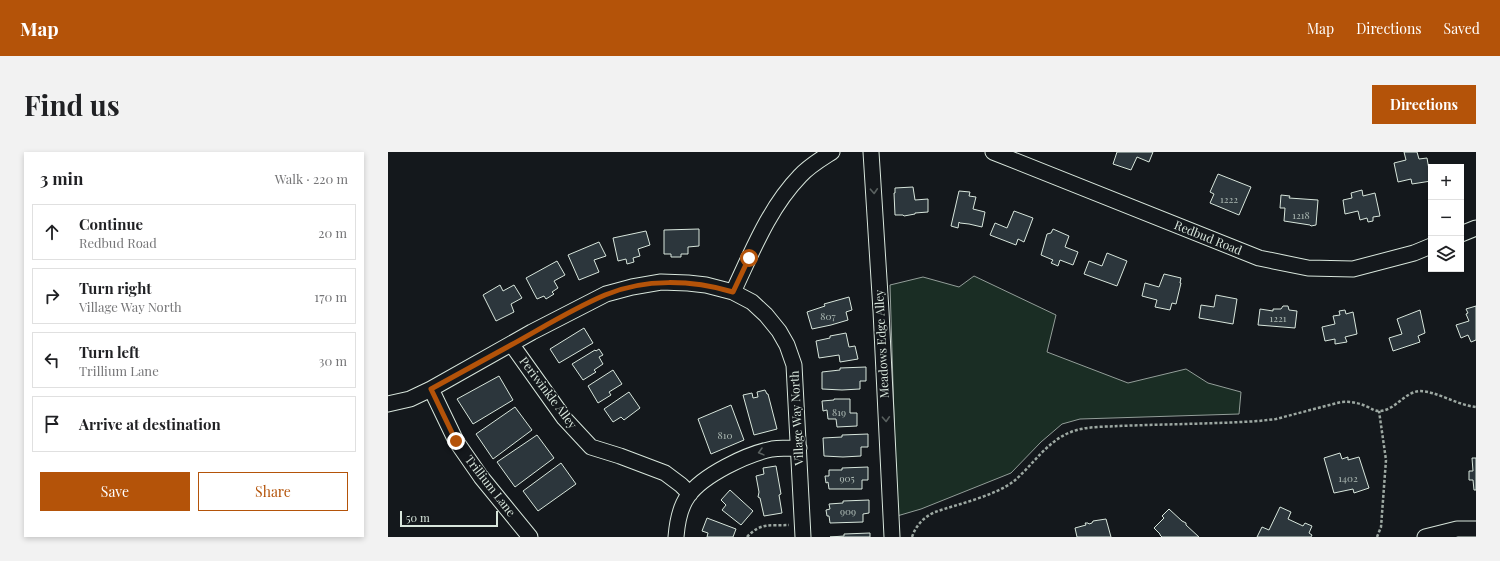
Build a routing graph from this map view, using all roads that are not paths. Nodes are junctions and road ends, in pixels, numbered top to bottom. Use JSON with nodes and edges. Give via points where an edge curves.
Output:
{"nodes":[{"id":1,"x":832,"y":152,"type":"edge"},
{"id":2,"x":871,"y":152,"type":"edge"},
{"id":3,"x":993,"y":152,"type":"edge"},
{"id":4,"x":1476,"y":228,"type":"edge"},
{"id":5,"x":1464,"y":233,"type":"edge"},
{"id":6,"x":1428,"y":247,"type":"edge"},
{"id":7,"x":733,"y":292,"type":"junction"},
{"id":8,"x":512,"y":345,"type":"junction"},
{"id":9,"x":431,"y":389,"type":"junction"},
{"id":10,"x":388,"y":404,"type":"edge"},
{"id":11,"x":799,"y":448,"type":"junction"},
{"id":12,"x":690,"y":494,"type":"junction"},
{"id":13,"x":1476,"y":529,"type":"edge"},
{"id":14,"x":530,"y":537,"type":"edge"},
{"id":15,"x":676,"y":537,"type":"edge"},
{"id":16,"x":803,"y":537,"type":"edge"},
{"id":17,"x":892,"y":537,"type":"edge"},
{"id":18,"x":1426,"y":537,"type":"edge"}],
"edges":[{"from":1,"to":7,"type":"street","via":[[801,174],[772,212]]},
{"from":2,"to":17,"type":"street","name":"Meadows Edge Alley","one_way":true},
{"from":3,"to":6,"type":"street","name":"Redbud Road","via":[[1259,258],[1308,268],[1353,269]]},
{"from":4,"to":5,"type":"street"},
{"from":7,"to":8,"type":"street","name":"Village Way North","via":[[688,283],[661,282],[632,287],[606,294]]},
{"from":7,"to":11,"type":"street","name":"Village Way North","via":[[752,302],[766,315],[787,345],[794,365]]},
{"from":8,"to":9,"type":"street","name":"Village Way North"},
{"from":8,"to":12,"type":"street","name":"Periwinkle Alley","via":[[564,418],[591,447],[665,473]]},
{"from":9,"to":10,"type":"street","name":"Village Way North","via":[[410,399]]},
{"from":9,"to":14,"type":"street","name":"Trillium Lane","via":[[456,441],[481,477]]},
{"from":11,"to":12,"type":"street","one_way":true,"via":[[771,449],[752,454],[710,475]]},
{"from":11,"to":16,"type":"street","name":"Village Way North"},
{"from":12,"to":15,"type":"street","via":[[682,509]]},
{"from":13,"to":18,"type":"street","via":[[1457,529]]}]}
